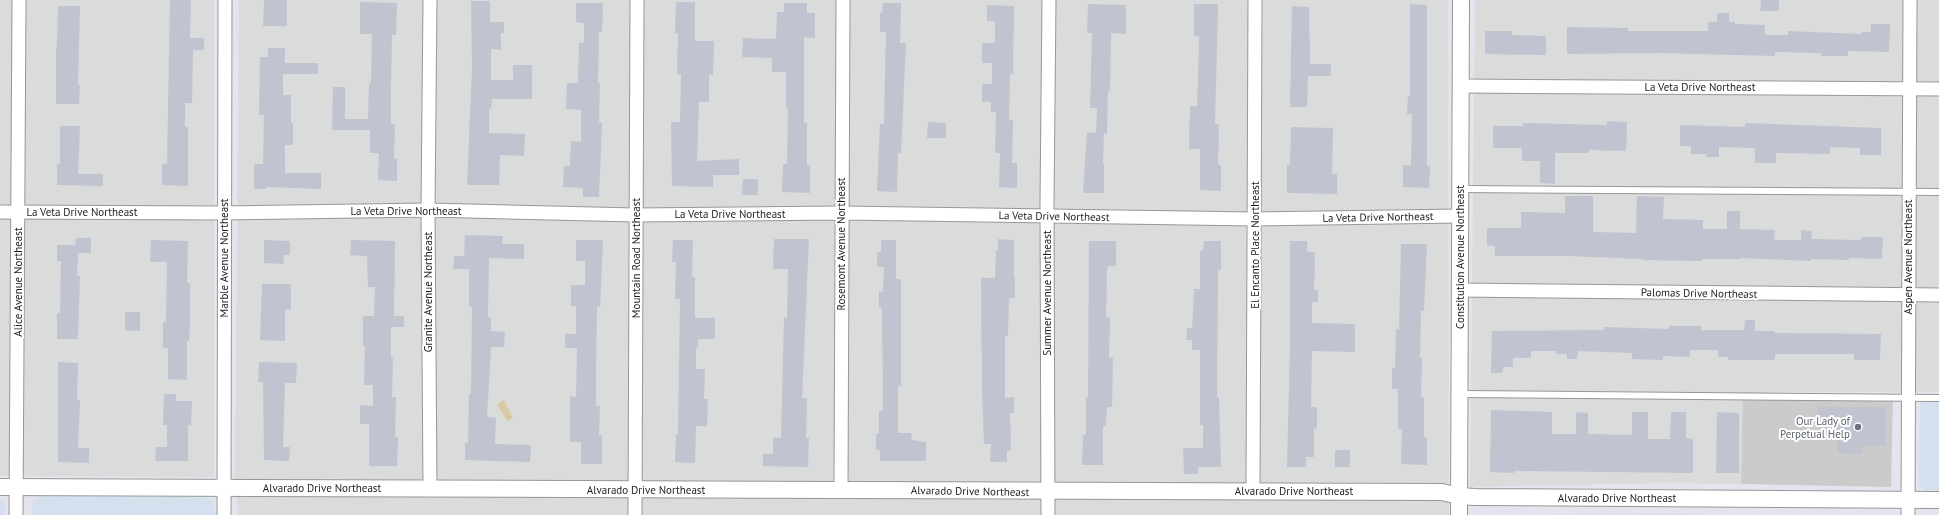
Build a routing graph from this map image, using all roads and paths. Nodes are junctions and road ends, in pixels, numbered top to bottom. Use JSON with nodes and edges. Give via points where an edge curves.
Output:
{"nodes":[{"id":1,"x":19,"y":0,"type":"edge"},
{"id":2,"x":225,"y":0,"type":"edge"},
{"id":3,"x":430,"y":0,"type":"edge"},
{"id":4,"x":637,"y":0,"type":"edge"},
{"id":5,"x":843,"y":0,"type":"edge"},
{"id":6,"x":1049,"y":0,"type":"edge"},
{"id":7,"x":1255,"y":0,"type":"edge"},
{"id":8,"x":1461,"y":0,"type":"edge"},
{"id":9,"x":1910,"y":0,"type":"edge"},
{"id":10,"x":1461,"y":86,"type":"junction"},
{"id":11,"x":1909,"y":89,"type":"junction"},
{"id":12,"x":1939,"y":89,"type":"edge"},
{"id":13,"x":1460,"y":189,"type":"junction"},
{"id":14,"x":1908,"y":192,"type":"junction"},
{"id":15,"x":1939,"y":192,"type":"edge"},
{"id":16,"x":428,"y":210,"type":"junction"},
{"id":17,"x":0,"y":212,"type":"edge"},
{"id":18,"x":18,"y":212,"type":"junction"},
{"id":19,"x":224,"y":213,"type":"junction"},
{"id":20,"x":841,"y":213,"type":"junction"},
{"id":21,"x":636,"y":215,"type":"junction"},
{"id":22,"x":1047,"y":216,"type":"junction"},
{"id":23,"x":1460,"y":216,"type":"junction"},
{"id":24,"x":1255,"y":218,"type":"junction"},
{"id":25,"x":1460,"y":290,"type":"junction"},
{"id":26,"x":1907,"y":295,"type":"junction"},
{"id":27,"x":1939,"y":295,"type":"edge"},
{"id":28,"x":1460,"y":394,"type":"junction"},
{"id":29,"x":1909,"y":398,"type":"junction"},
{"id":30,"x":1939,"y":398,"type":"edge"},
{"id":31,"x":0,"y":487,"type":"edge"},
{"id":32,"x":16,"y":487,"type":"junction"},
{"id":33,"x":224,"y":487,"type":"junction"},
{"id":34,"x":430,"y":488,"type":"junction"},
{"id":35,"x":840,"y":489,"type":"junction"},
{"id":36,"x":635,"y":490,"type":"junction"},
{"id":37,"x":1254,"y":490,"type":"junction"},
{"id":38,"x":1047,"y":492,"type":"junction"},
{"id":39,"x":1459,"y":496,"type":"junction"},
{"id":40,"x":1939,"y":500,"type":"edge"},
{"id":41,"x":1908,"y":507,"type":"edge"},
{"id":42,"x":16,"y":515,"type":"edge"},
{"id":43,"x":224,"y":515,"type":"edge"},
{"id":44,"x":635,"y":515,"type":"edge"},
{"id":45,"x":1048,"y":515,"type":"edge"},
{"id":46,"x":1459,"y":515,"type":"edge"}],
"edges":[{"from":1,"to":18,"type":"street","name":"Alice Avenue Northeast"},
{"from":2,"to":19,"type":"street","name":"Marble Avenue Northeast"},
{"from":3,"to":16,"type":"street","name":"Granite Avenue Northeast"},
{"from":4,"to":21,"type":"street","name":"Mountain Road Northeast"},
{"from":5,"to":20,"type":"street","name":"Rosemont Avenue Northeast"},
{"from":6,"to":22,"type":"street","name":"Summer Avenue Northeast"},
{"from":7,"to":24,"type":"street","name":"El Encanto Place Northeast"},
{"from":8,"to":10,"type":"street","name":"Constitution Avenue Northeast"},
{"from":9,"to":11,"type":"street","name":"Aspen Avenue Northeast"},
{"from":10,"to":11,"type":"street","name":"La Veta Drive Northeast"},
{"from":10,"to":13,"type":"street","name":"Constitution Avenue Northeast"},
{"from":11,"to":12,"type":"street","name":"La Veta Drive Northeast"},
{"from":11,"to":14,"type":"street","name":"Aspen Avenue Northeast"},
{"from":13,"to":14,"type":"lane"},
{"from":13,"to":23,"type":"street","name":"Constitution Avenue Northeast"},
{"from":14,"to":15,"type":"lane"},
{"from":14,"to":26,"type":"street","name":"Aspen Avenue Northeast"},
{"from":16,"to":19,"type":"street","name":"La Veta Drive Northeast"},
{"from":16,"to":21,"type":"street","name":"La Veta Drive Northeast"},
{"from":16,"to":34,"type":"street","name":"Granite Avenue Northeast"},
{"from":17,"to":18,"type":"street","name":"La Veta Drive Northeast"},
{"from":18,"to":19,"type":"street","name":"La Veta Drive Northeast"},
{"from":18,"to":32,"type":"street","name":"Alice Avenue Northeast"},
{"from":19,"to":33,"type":"street","name":"Marble Avenue Northeast"},
{"from":20,"to":21,"type":"street","name":"La Veta Drive Northeast"},
{"from":20,"to":22,"type":"street","name":"La Veta Drive Northeast"},
{"from":20,"to":35,"type":"street","name":"Rosemont Avenue Northeast"},
{"from":21,"to":36,"type":"street","name":"Mountain Road Northeast"},
{"from":22,"to":24,"type":"street","name":"La Veta Drive Northeast"},
{"from":22,"to":38,"type":"street","name":"Summer Avenue Northeast"},
{"from":23,"to":24,"type":"street","name":"La Veta Drive Northeast"},
{"from":23,"to":25,"type":"street","name":"Constitution Avenue Northeast"},
{"from":24,"to":37,"type":"street","name":"El Encanto Place Northeast"},
{"from":25,"to":26,"type":"street","name":"Palomas Drive Northeast"},
{"from":25,"to":28,"type":"street","name":"Constitution Avenue Northeast"},
{"from":26,"to":27,"type":"street","name":"Palomas Drive Northeast"},
{"from":26,"to":29,"type":"street","name":"Aspen Avenue Northeast"},
{"from":28,"to":29,"type":"lane"},
{"from":28,"to":39,"type":"street","name":"Constitution Avenue Northeast"},
{"from":29,"to":30,"type":"lane"},
{"from":29,"to":41,"type":"street","name":"Aspen Avenue Northeast"},
{"from":31,"to":32,"type":"street","name":"Alvarado Drive Northeast"},
{"from":32,"to":33,"type":"street","name":"Alvarado Drive Northeast"},
{"from":32,"to":42,"type":"street","name":"Alice Avenue Northeast"},
{"from":33,"to":34,"type":"street","name":"Alvarado Drive Northeast"},
{"from":33,"to":43,"type":"street","name":"Marble Avenue Northeast"},
{"from":34,"to":36,"type":"street","name":"Alvarado Drive Northeast"},
{"from":35,"to":36,"type":"street","name":"Alvarado Drive Northeast"},
{"from":35,"to":38,"type":"street","name":"Alvarado Drive Northeast"},
{"from":36,"to":44,"type":"street","name":"Mountain Road Northeast"},
{"from":37,"to":38,"type":"street","name":"Alvarado Drive Northeast"},
{"from":37,"to":39,"type":"street","name":"Alvarado Drive Northeast","via":[[1442,492]]},
{"from":38,"to":45,"type":"street","name":"Summer Avenue Northeast"},
{"from":39,"to":41,"type":"street","name":"Alvarado Drive Northeast"},
{"from":39,"to":46,"type":"street","name":"Constitution Avenue Northeast"},
{"from":40,"to":41,"type":"street","name":"Alvarado Drive Northeast"}]}
